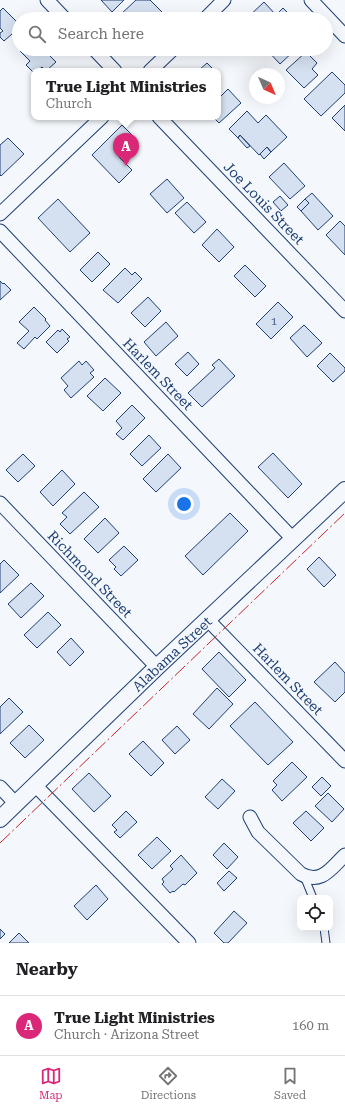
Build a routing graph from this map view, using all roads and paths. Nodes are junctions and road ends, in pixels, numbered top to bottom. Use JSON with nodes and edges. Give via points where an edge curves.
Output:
{"nodes":[{"id":1,"x":47,"y":0,"type":"edge"},
{"id":2,"x":224,"y":0,"type":"edge"},
{"id":3,"x":311,"y":0,"type":"edge"},
{"id":4,"x":58,"y":12,"type":"edge"},
{"id":5,"x":212,"y":12,"type":"edge"},
{"id":6,"x":322,"y":12,"type":"edge"},
{"id":7,"x":333,"y":23,"type":"edge"},
{"id":8,"x":345,"y":36,"type":"edge"},
{"id":9,"x":101,"y":56,"type":"edge"},
{"id":10,"x":166,"y":56,"type":"edge"},
{"id":11,"x":112,"y":68,"type":"edge"},
{"id":12,"x":153,"y":68,"type":"edge"},
{"id":13,"x":99,"y":120,"type":"edge"},
{"id":14,"x":162,"y":120,"type":"edge"},
{"id":15,"x":0,"y":214,"type":"edge"},
{"id":16,"x":0,"y":231,"type":"edge"},
{"id":17,"x":345,"y":311,"type":"edge"},
{"id":18,"x":345,"y":490,"type":"edge"},
{"id":19,"x":0,"y":503,"type":"edge"},
{"id":20,"x":293,"y":539,"type":"junction"},
{"id":21,"x":208,"y":620,"type":"junction"},
{"id":22,"x":157,"y":667,"type":"junction"},
{"id":23,"x":345,"y":761,"type":"edge"},
{"id":24,"x":35,"y":785,"type":"junction"},
{"id":25,"x":0,"y":787,"type":"edge"},
{"id":26,"x":16,"y":804,"type":"junction"},
{"id":27,"x":250,"y":817,"type":"dead end"},
{"id":28,"x":0,"y":819,"type":"edge"},
{"id":29,"x":345,"y":855,"type":"edge"},
{"id":30,"x":306,"y":877,"type":"junction"},
{"id":31,"x":312,"y":895,"type":"edge"},
{"id":32,"x":324,"y":931,"type":"edge"},
{"id":33,"x":188,"y":943,"type":"edge"},
{"id":34,"x":326,"y":943,"type":"edge"}],
"edges":[{"from":1,"to":4,"type":"street"},
{"from":2,"to":5,"type":"street"},
{"from":3,"to":6,"type":"street"},
{"from":7,"to":8,"type":"street"},
{"from":9,"to":11,"type":"street"},
{"from":10,"to":12,"type":"street"},
{"from":13,"to":15,"type":"street"},
{"from":14,"to":17,"type":"street","name":"Joe Louis Street"},
{"from":16,"to":20,"type":"street","name":"Harlem Street"},
{"from":18,"to":20,"type":"street","name":"Alabama Street"},
{"from":19,"to":22,"type":"street","name":"Richmond Street"},
{"from":20,"to":21,"type":"street","name":"Alabama Street"},
{"from":21,"to":22,"type":"street","name":"Alabama Street"},
{"from":21,"to":23,"type":"street","name":"Harlem Street"},
{"from":22,"to":24,"type":"street","name":"Alabama Street"},
{"from":24,"to":26,"type":"street","name":"Alabama Street"},
{"from":24,"to":33,"type":"street"},
{"from":25,"to":26,"type":"street"},
{"from":26,"to":28,"type":"street","name":"Alabama Street"},
{"from":27,"to":30,"type":"street","via":[[258,832]]},
{"from":29,"to":30,"type":"street","via":[[323,876],[316,879]]},
{"from":30,"to":31,"type":"lane"},
{"from":32,"to":34,"type":"lane"}]}
